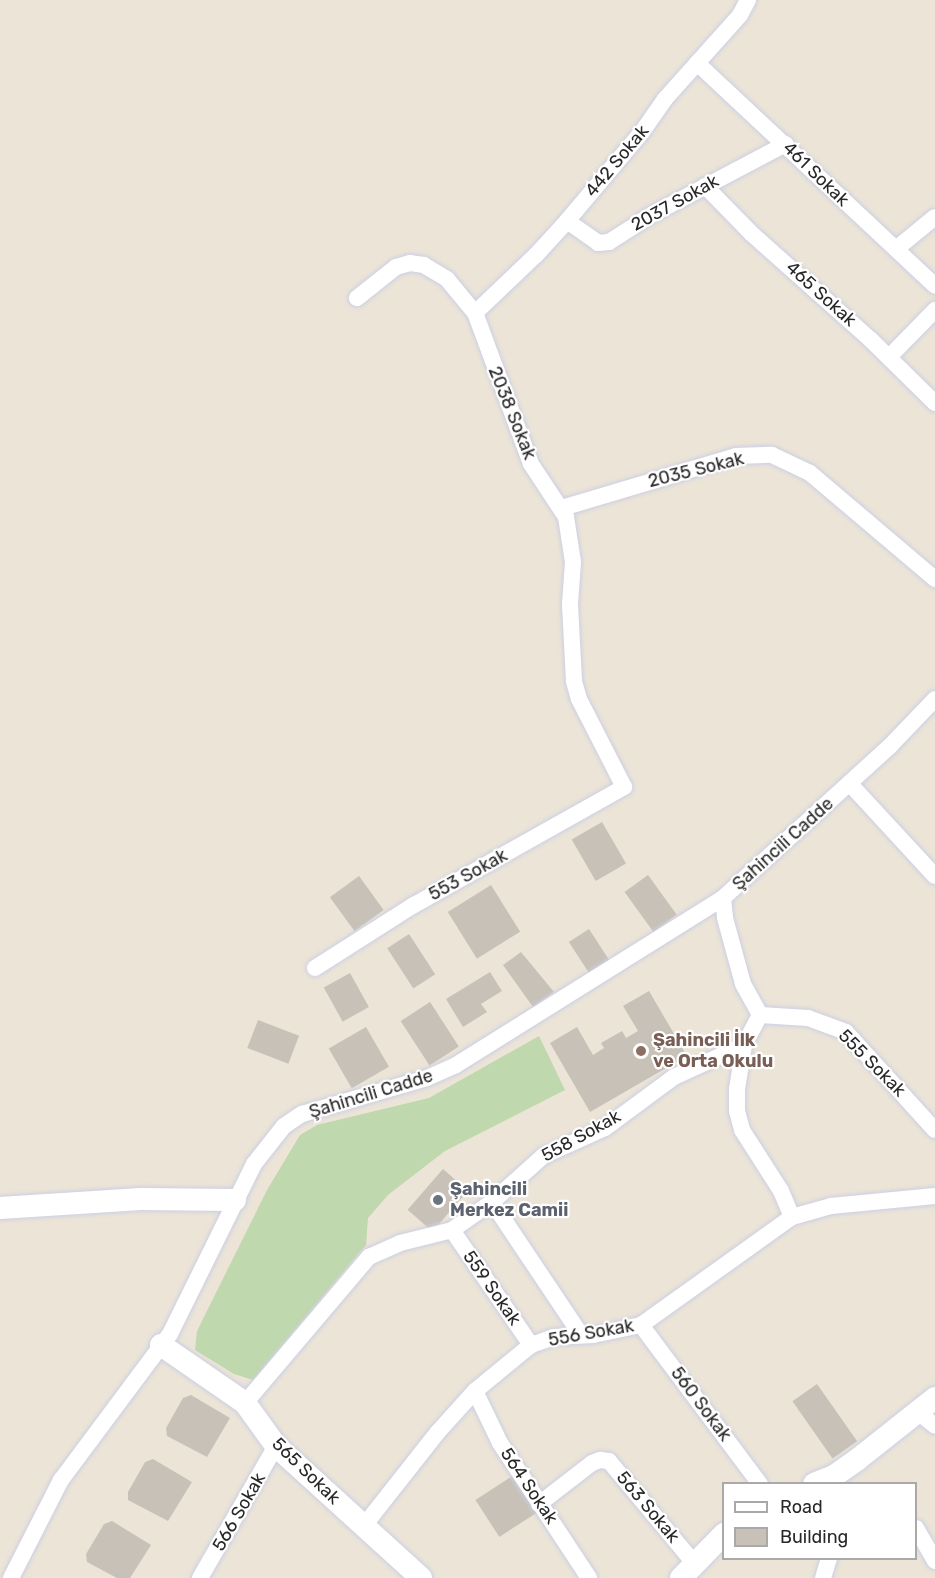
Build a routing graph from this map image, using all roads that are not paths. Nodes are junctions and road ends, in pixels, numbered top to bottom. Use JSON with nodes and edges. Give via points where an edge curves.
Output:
{"nodes":[{"id":1,"x":748,"y":0,"type":"edge"},
{"id":2,"x":697,"y":63,"type":"junction"},
{"id":3,"x":786,"y":144,"type":"junction"},
{"id":4,"x":705,"y":186,"type":"junction"},
{"id":5,"x":935,"y":217,"type":"edge"},
{"id":6,"x":567,"y":221,"type":"junction"},
{"id":7,"x":896,"y":249,"type":"junction"},
{"id":8,"x":935,"y":286,"type":"edge"},
{"id":9,"x":357,"y":298,"type":"dead end"},
{"id":10,"x":935,"y":310,"type":"edge"},
{"id":11,"x":475,"y":313,"type":"junction"},
{"id":12,"x":889,"y":357,"type":"junction"},
{"id":13,"x":935,"y":404,"type":"edge"},
{"id":14,"x":562,"y":508,"type":"junction"},
{"id":15,"x":935,"y":579,"type":"edge"},
{"id":16,"x":935,"y":699,"type":"edge"},
{"id":17,"x":850,"y":784,"type":"junction"},
{"id":18,"x":624,"y":787,"type":"joint"},
{"id":19,"x":935,"y":876,"type":"edge"},
{"id":20,"x":723,"y":898,"type":"junction"},
{"id":21,"x":315,"y":968,"type":"dead end"},
{"id":22,"x":760,"y":1015,"type":"junction"},
{"id":23,"x":744,"y":1045,"type":"junction"},
{"id":24,"x":935,"y":1130,"type":"edge"},
{"id":25,"x":935,"y":1196,"type":"edge"},
{"id":26,"x":235,"y":1200,"type":"junction"},
{"id":27,"x":492,"y":1202,"type":"junction"},
{"id":28,"x":0,"y":1208,"type":"edge"},
{"id":29,"x":792,"y":1216,"type":"junction"},
{"id":30,"x":452,"y":1230,"type":"junction"},
{"id":31,"x":641,"y":1324,"type":"junction"},
{"id":32,"x":581,"y":1335,"type":"junction"},
{"id":33,"x":161,"y":1345,"type":"junction"},
{"id":34,"x":531,"y":1345,"type":"junction"},
{"id":35,"x":475,"y":1391,"type":"junction"},
{"id":36,"x":244,"y":1403,"type":"junction"},
{"id":37,"x":929,"y":1412,"type":"edge"},
{"id":38,"x":276,"y":1446,"type":"junction"},
{"id":39,"x":836,"y":1481,"type":"edge"},
{"id":40,"x":759,"y":1482,"type":"edge"},
{"id":41,"x":539,"y":1504,"type":"junction"},
{"id":42,"x":363,"y":1527,"type":"junction"},
{"id":43,"x":917,"y":1531,"type":"edge"},
{"id":44,"x":722,"y":1535,"type":"edge"},
{"id":45,"x":828,"y":1560,"type":"edge"},
{"id":46,"x":935,"y":1562,"type":"edge"},
{"id":47,"x":688,"y":1570,"type":"edge"},
{"id":48,"x":11,"y":1578,"type":"edge"},
{"id":49,"x":200,"y":1578,"type":"edge"},
{"id":50,"x":421,"y":1578,"type":"edge"},
{"id":51,"x":589,"y":1578,"type":"edge"},
{"id":52,"x":823,"y":1578,"type":"edge"}],
"edges":[{"from":1,"to":2,"type":"street","name":"442 Sokak","via":[[740,15]]},
{"from":2,"to":3,"type":"street","name":"461 Sokak"},
{"from":2,"to":6,"type":"street","name":"442 Sokak"},
{"from":3,"to":4,"type":"street","name":"2037 Sokak"},
{"from":3,"to":7,"type":"street","name":"461 Sokak"},
{"from":4,"to":6,"type":"street","name":"2037 Sokak","via":[[609,242],[598,243]]},
{"from":4,"to":12,"type":"street","name":"465 Sokak","via":[[752,234]]},
{"from":5,"to":7,"type":"street"},
{"from":6,"to":11,"type":"street","name":"442 Sokak"},
{"from":7,"to":8,"type":"street","name":"461 Sokak"},
{"from":9,"to":11,"type":"street","name":"2038 Sokak","via":[[396,267],[424,265],[447,279]]},
{"from":10,"to":12,"type":"street"},
{"from":11,"to":14,"type":"street","name":"2038 Sokak","via":[[529,458]]},
{"from":12,"to":13,"type":"street","name":"465 Sokak"},
{"from":14,"to":15,"type":"street","name":"2035 Sokak","via":[[736,456],[772,455],[810,473]]},
{"from":14,"to":18,"type":"street","name":"2038 Sokak","via":[[572,542],[574,681],[579,699]]},
{"from":16,"to":17,"type":"street","name":"Şahincili Cadde"},
{"from":17,"to":19,"type":"street"},
{"from":17,"to":20,"type":"street","name":"Şahincili Cadde"},
{"from":18,"to":21,"type":"street","name":"553 Sokak","via":[[414,905]]},
{"from":20,"to":22,"type":"street","via":[[743,984]]},
{"from":20,"to":26,"type":"street","name":"Şahincili Cadde","via":[[456,1065],[428,1078],[292,1119],[254,1164]]},
{"from":22,"to":23,"type":"street"},
{"from":22,"to":24,"type":"street","name":"555 Sokak","via":[[808,1018],[846,1032]]},
{"from":23,"to":27,"type":"street","name":"558 Sokak","via":[[674,1077],[605,1128],[543,1156]]},
{"from":23,"to":29,"type":"street","via":[[737,1089],[742,1130],[781,1191]]},
{"from":25,"to":29,"type":"street","name":"556 Sokak","via":[[831,1206]]},
{"from":26,"to":28,"type":"street","via":[[141,1199]]},
{"from":26,"to":33,"type":"street","name":"Şahincili Cadde","via":[[170,1334]]},
{"from":27,"to":30,"type":"street","name":"558 Sokak"},
{"from":27,"to":32,"type":"street"},
{"from":29,"to":31,"type":"street","name":"556 Sokak"},
{"from":30,"to":34,"type":"street","name":"559 Sokak"},
{"from":30,"to":36,"type":"street","name":"558 Sokak","via":[[400,1243],[369,1257]]},
{"from":31,"to":32,"type":"street","name":"556 Sokak"},
{"from":31,"to":40,"type":"street","name":"560 Sokak"},
{"from":32,"to":34,"type":"street","name":"556 Sokak","via":[[554,1337]]},
{"from":33,"to":36,"type":"street","name":"565 Sokak"},
{"from":33,"to":48,"type":"street","name":"Şahincili Cadde","via":[[61,1480]]},
{"from":34,"to":35,"type":"street","name":"556 Sokak"},
{"from":35,"to":41,"type":"street","name":"564 Sokak","via":[[500,1443]]},
{"from":35,"to":42,"type":"street","name":"556 Sokak"},
{"from":36,"to":38,"type":"street","name":"565 Sokak"},
{"from":37,"to":39,"type":"street"},
{"from":38,"to":42,"type":"street","name":"565 Sokak"},
{"from":38,"to":49,"type":"street","name":"566 Sokak"},
{"from":41,"to":47,"type":"street","name":"563 Sokak","via":[[592,1463],[609,1461]]},
{"from":41,"to":51,"type":"street","name":"564 Sokak"},
{"from":42,"to":50,"type":"street","name":"565 Sokak"},
{"from":43,"to":46,"type":"street"},
{"from":44,"to":47,"type":"street"},
{"from":45,"to":52,"type":"street"}]}
